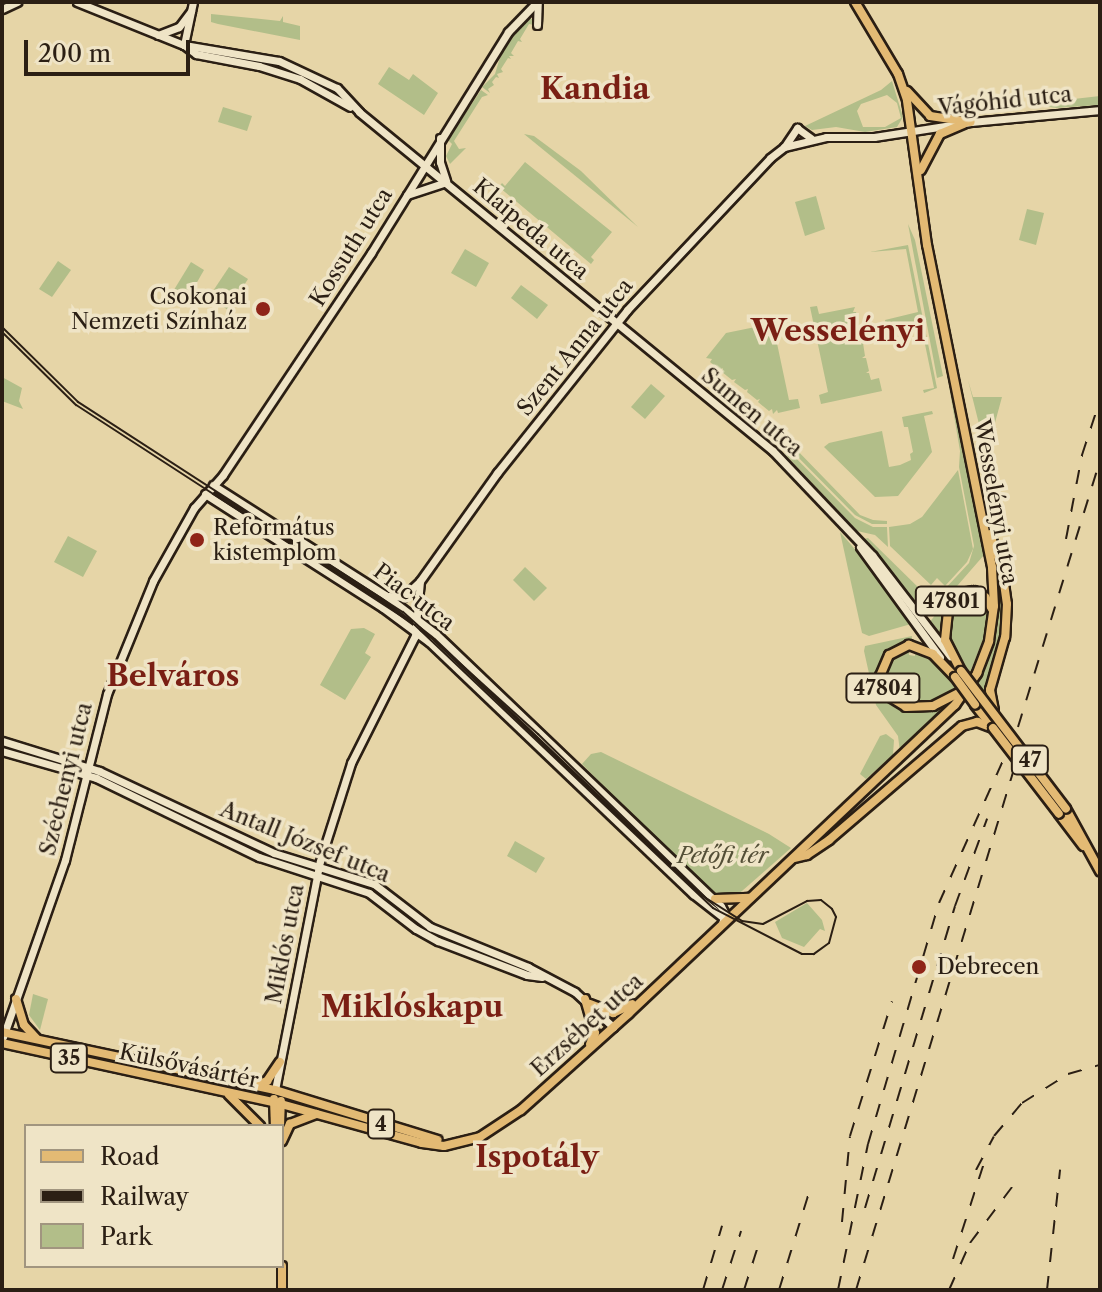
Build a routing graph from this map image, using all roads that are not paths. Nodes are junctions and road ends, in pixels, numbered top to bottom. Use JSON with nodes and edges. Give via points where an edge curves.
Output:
{"nodes":[{"id":1,"x":17,"y":2,"type":"edge"},
{"id":2,"x":537,"y":2,"type":"edge"},
{"id":3,"x":855,"y":2,"type":"edge"},
{"id":4,"x":76,"y":3,"type":"edge"},
{"id":5,"x":192,"y":6,"type":"edge"},
{"id":6,"x":2,"y":9,"type":"edge"},
{"id":7,"x":522,"y":14,"type":"junction"},
{"id":8,"x":156,"y":35,"type":"junction"},
{"id":9,"x":184,"y":45,"type":"junction"},
{"id":10,"x":329,"y":84,"type":"junction"},
{"id":11,"x":903,"y":84,"type":"junction"},
{"id":12,"x":322,"y":91,"type":"junction"},
{"id":13,"x":1100,"y":110,"type":"edge"},
{"id":14,"x":359,"y":112,"type":"junction"},
{"id":15,"x":971,"y":122,"type":"junction"},
{"id":16,"x":914,"y":130,"type":"junction"},
{"id":17,"x":441,"y":136,"type":"junction"},
{"id":18,"x":814,"y":138,"type":"junction"},
{"id":19,"x":859,"y":138,"type":"joint"},
{"id":20,"x":784,"y":147,"type":"junction"},
{"id":21,"x":423,"y":164,"type":"junction"},
{"id":22,"x":919,"y":174,"type":"junction"},
{"id":23,"x":446,"y":182,"type":"junction"},
{"id":24,"x":404,"y":196,"type":"junction"},
{"id":25,"x":616,"y":323,"type":"junction"},
{"id":26,"x":213,"y":485,"type":"junction"},
{"id":27,"x":205,"y":494,"type":"junction"},
{"id":28,"x":984,"y":521,"type":"junction"},
{"id":29,"x":420,"y":581,"type":"junction"},
{"id":30,"x":385,"y":595,"type":"junction"},
{"id":31,"x":415,"y":616,"type":"junction"},
{"id":32,"x":993,"y":618,"type":"junction"},
{"id":33,"x":418,"y":634,"type":"junction"},
{"id":34,"x":436,"y":634,"type":"junction"},
{"id":35,"x":950,"y":663,"type":"junction"},
{"id":36,"x":958,"y":674,"type":"junction"},
{"id":37,"x":971,"y":682,"type":"junction"},
{"id":38,"x":994,"y":712,"type":"junction"},
{"id":39,"x":993,"y":728,"type":"junction"},
{"id":40,"x":2,"y":741,"type":"edge"},
{"id":41,"x":2,"y":751,"type":"edge"},
{"id":42,"x":87,"y":772,"type":"junction"},
{"id":43,"x":1062,"y":812,"type":"junction"},
{"id":44,"x":793,"y":858,"type":"junction"},
{"id":45,"x":1100,"y":871,"type":"edge"},
{"id":46,"x":318,"y":872,"type":"junction"},
{"id":47,"x":751,"y":898,"type":"junction"},
{"id":48,"x":715,"y":899,"type":"junction"},
{"id":49,"x":725,"y":919,"type":"junction"},
{"id":50,"x":647,"y":996,"type":"junction"},
{"id":51,"x":16,"y":999,"type":"junction"},
{"id":52,"x":588,"y":1001,"type":"junction"},
{"id":53,"x":613,"y":1027,"type":"junction"},
{"id":54,"x":3,"y":1037,"type":"edge"},
{"id":55,"x":44,"y":1041,"type":"junction"},
{"id":56,"x":584,"y":1051,"type":"junction"},
{"id":57,"x":280,"y":1062,"type":"junction"},
{"id":58,"x":253,"y":1086,"type":"junction"},
{"id":59,"x":275,"y":1090,"type":"junction"},
{"id":60,"x":221,"y":1091,"type":"junction"},
{"id":61,"x":300,"y":1099,"type":"junction"},
{"id":62,"x":278,"y":1103,"type":"junction"},
{"id":63,"x":316,"y":1114,"type":"junction"},
{"id":64,"x":276,"y":1123,"type":"edge"},
{"id":65,"x":258,"y":1124,"type":"edge"},
{"id":66,"x":284,"y":1137,"type":"edge"},
{"id":67,"x":462,"y":1143,"type":"junction"},
{"id":68,"x":282,"y":1268,"type":"edge"},
{"id":69,"x":282,"y":1290,"type":"edge"}],
"edges":[{"from":1,"to":6,"type":"street"},
{"from":2,"to":7,"type":"street","name":"Kossuth utca"},
{"from":2,"to":7,"type":"street","via":[[537,23]]},
{"from":3,"to":11,"type":"main road","number":"4"},
{"from":4,"to":8,"type":"street"},
{"from":5,"to":8,"type":"street","via":[[179,27]]},
{"from":5,"to":9,"type":"street"},
{"from":7,"to":17,"type":"street","name":"Kossuth utca"},
{"from":8,"to":9,"type":"street"},
{"from":9,"to":10,"type":"street","via":[[279,61]]},
{"from":9,"to":12,"type":"street","via":[[196,54],[276,70]]},
{"from":10,"to":12,"type":"street"},
{"from":10,"to":14,"type":"street"},
{"from":11,"to":15,"type":"main road","via":[[925,114]]},
{"from":11,"to":16,"type":"main road","number":"4"},
{"from":12,"to":14,"type":"street"},
{"from":13,"to":15,"type":"street","name":"Vágóhíd utca"},
{"from":14,"to":21,"type":"street","name":"Klaipeda utca"},
{"from":15,"to":16,"type":"street","name":"Vágóhíd utca"},
{"from":15,"to":22,"type":"main road","via":[[940,134]]},
{"from":16,"to":19,"type":"street","name":"Vágóhíd utca"},
{"from":16,"to":22,"type":"main road","name":"Wesselényi utca","number":"4"},
{"from":17,"to":21,"type":"street","name":"Kossuth utca"},
{"from":17,"to":23,"type":"street"},
{"from":18,"to":19,"type":"street","name":"Szent Anna utca"},
{"from":18,"to":20,"type":"street","name":"Szent Anna utca"},
{"from":18,"to":20,"type":"street","via":[[797,128]]},
{"from":20,"to":25,"type":"street","name":"Szent Anna utca"},
{"from":21,"to":23,"type":"street","name":"Klaipeda utca"},
{"from":21,"to":24,"type":"street","name":"Kossuth utca"},
{"from":22,"to":28,"type":"main road","name":"Wesselényi utca","number":"4","via":[[927,245]]},
{"from":23,"to":24,"type":"street"},
{"from":23,"to":25,"type":"street","name":"Klaipeda utca"},
{"from":24,"to":26,"type":"street","name":"Kossuth utca","via":[[329,318]]},
{"from":25,"to":29,"type":"street","name":"Szent Anna utca"},
{"from":25,"to":35,"type":"street","name":"Sumen utca","via":[[773,451],[855,538]]},
{"from":26,"to":27,"type":"street","name":"Kossuth utca"},
{"from":26,"to":30,"type":"street","name":"Piac utca"},
{"from":27,"to":33,"type":"street","name":"Piac utca"},
{"from":27,"to":42,"type":"street","name":"Széchenyi utca","via":[[143,601],[107,694]]},
{"from":28,"to":32,"type":"main road","name":"Wesselényi utca","number":"4","via":[[994,585]]},
{"from":28,"to":38,"type":"main road","via":[[1002,569],[1007,611],[990,690]]},
{"from":29,"to":30,"type":"street","via":[[403,597]]},
{"from":29,"to":31,"type":"street","name":"Szent Anna utca"},
{"from":30,"to":31,"type":"street","name":"Piac utca"},
{"from":31,"to":33,"type":"street","name":"Szent Anna utca"},
{"from":31,"to":34,"type":"street","name":"Piac utca"},
{"from":32,"to":35,"type":"main road","number":"47801","via":[[982,594],[967,590],[955,596],[944,630]]},
{"from":32,"to":37,"type":"main road","name":"Wesselényi utca","number":"4","via":[[985,655]]},
{"from":33,"to":34,"type":"street"},
{"from":33,"to":46,"type":"street","name":"Miklós utca","via":[[351,763]]},
{"from":33,"to":49,"type":"street","name":"Piac utca"},
{"from":34,"to":48,"type":"street","name":"Piac utca"},
{"from":35,"to":36,"type":"main road","number":"47"},
{"from":35,"to":37,"type":"main road","number":"47804","via":[[924,648],[903,646],[884,663],[881,684],[896,703],[919,708],[944,702]]},
{"from":36,"to":38,"type":"main road","number":"47","bridge":true},
{"from":36,"to":39,"type":"main road","number":"47","bridge":true},
{"from":37,"to":44,"type":"main road","name":"Wesselényi utca","number":"4","via":[[940,722]]},
{"from":38,"to":43,"type":"main road","number":"47","bridge":true},
{"from":39,"to":43,"type":"main road","number":"47","bridge":true},
{"from":39,"to":44,"type":"main road","via":[[981,722],[965,724],[829,840]]},
{"from":40,"to":42,"type":"street"},
{"from":41,"to":42,"type":"street"},
{"from":42,"to":46,"type":"street","name":"Antall József utca","via":[[259,857]]},
{"from":42,"to":51,"type":"street","name":"Széchenyi utca","via":[[65,860]]},
{"from":43,"to":45,"type":"main road","number":"47"},
{"from":44,"to":47,"type":"main road","name":"Wesselényi utca","number":"4"},
{"from":46,"to":52,"type":"street","name":"Antall József utca","via":[[374,884],[430,927]]},
{"from":46,"to":57,"type":"street","name":"Miklós utca"},
{"from":47,"to":48,"type":"main road"},
{"from":47,"to":49,"type":"main road","name":"Wesselényi utca","number":"4"},
{"from":48,"to":49,"type":"street"},
{"from":49,"to":50,"type":"main road","name":"Erzsébet utca","number":"4"},
{"from":50,"to":52,"type":"main road","via":[[617,1012]]},
{"from":50,"to":53,"type":"main road","name":"Erzsébet utca","number":"4"},
{"from":51,"to":54,"type":"street","name":"Széchenyi utca"},
{"from":51,"to":55,"type":"main road","via":[[26,1028]]},
{"from":52,"to":53,"type":"street","name":"Antall József utca"},
{"from":52,"to":56,"type":"main road","via":[[595,1033]]},
{"from":53,"to":56,"type":"main road","name":"Erzsébet utca","number":"4"},
{"from":54,"to":55,"type":"main road","name":"Külsővásártér","number":"35"},
{"from":54,"to":60,"type":"main road","name":"Külsővásártér","number":"35"},
{"from":55,"to":58,"type":"main road","name":"Külsővásártér","number":"35"},
{"from":56,"to":67,"type":"main road","name":"Erzsébet utca","number":"4","via":[[497,1129]]},
{"from":57,"to":58,"type":"main road","via":[[267,1081]]},
{"from":57,"to":59,"type":"street","name":"Miklós utca"},
{"from":58,"to":59,"type":"main road","name":"Külsővásártér","number":"35"},
{"from":59,"to":61,"type":"main road","name":"Külsővásártér"},
{"from":59,"to":62,"type":"main road"},
{"from":60,"to":62,"type":"main road","name":"Külsővásártér","number":"35"},
{"from":60,"to":65,"type":"main road","via":[[236,1098]]},
{"from":61,"to":62,"type":"main road"},
{"from":61,"to":67,"type":"main road","number":"4","via":[[426,1138]]},
{"from":62,"to":63,"type":"main road","name":"Külsővásártér"},
{"from":62,"to":64,"type":"main road"},
{"from":63,"to":66,"type":"main road","via":[[290,1124]]},
{"from":63,"to":67,"type":"main road","name":"Erzsébet utca","number":"4","via":[[422,1143]]},
{"from":68,"to":69,"type":"main road"}]}
